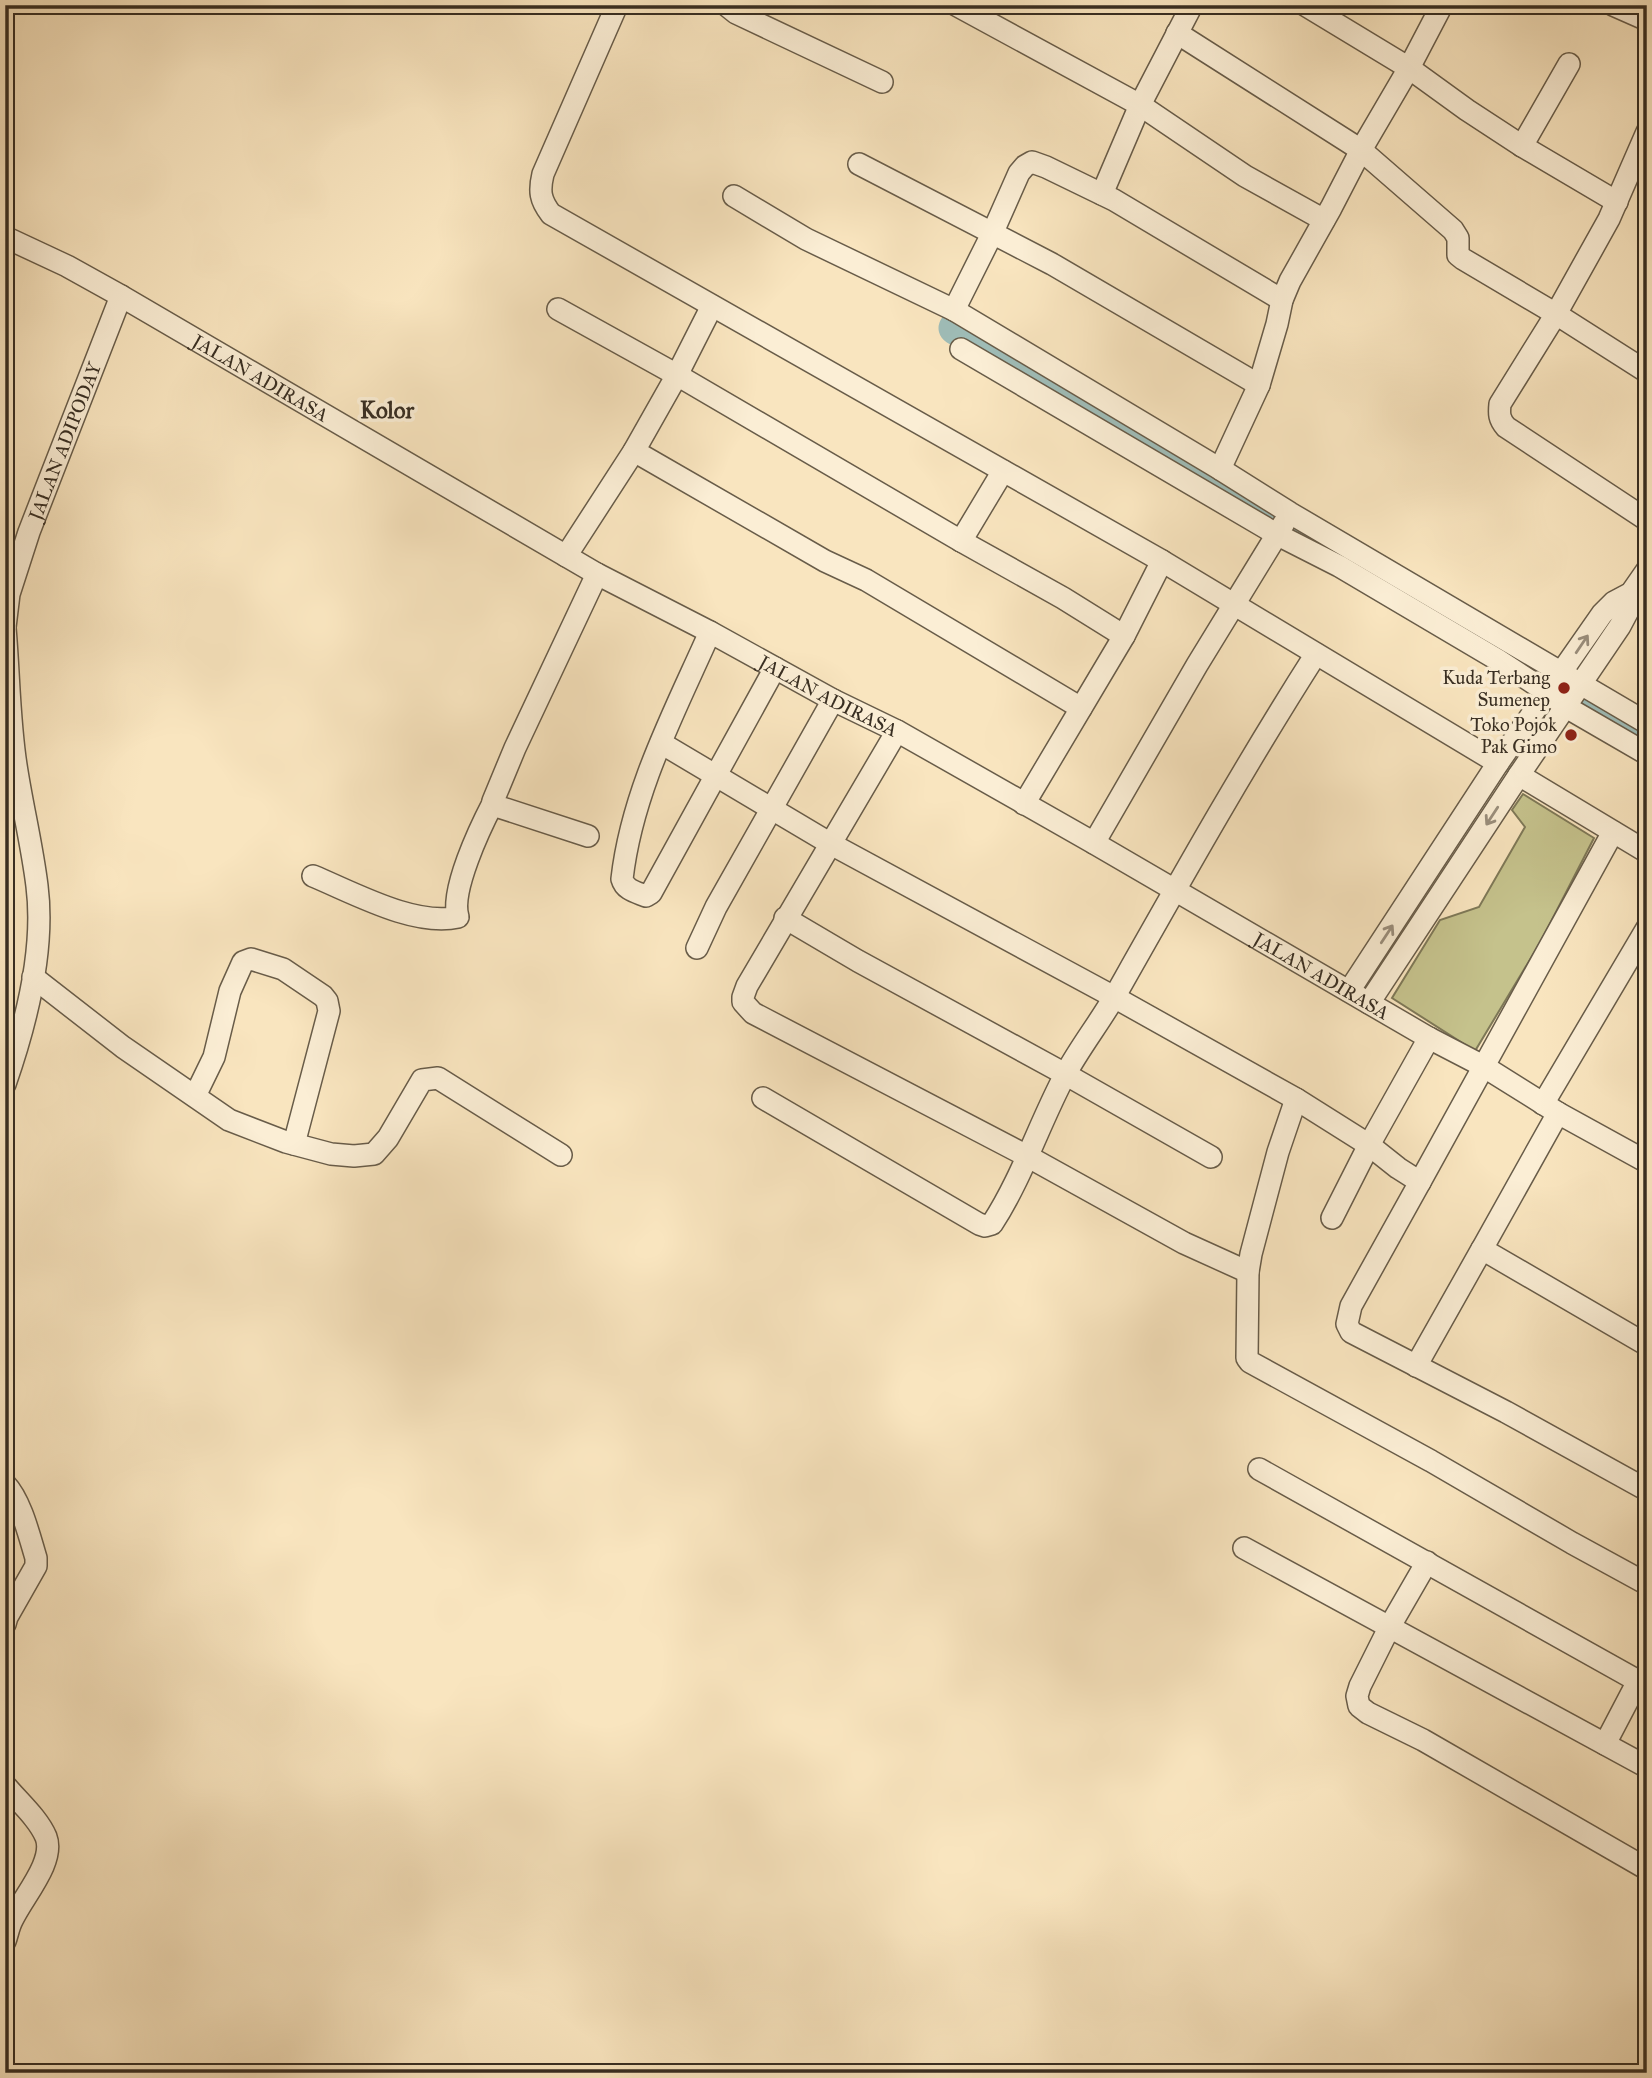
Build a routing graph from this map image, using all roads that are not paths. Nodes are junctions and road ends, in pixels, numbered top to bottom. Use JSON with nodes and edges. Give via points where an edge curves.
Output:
{"nodes":[{"id":1,"x":617,"y":5,"type":"edge"},
{"id":2,"x":726,"y":5,"type":"edge"},
{"id":3,"x":956,"y":5,"type":"edge"},
{"id":4,"x":1305,"y":5,"type":"edge"},
{"id":5,"x":1442,"y":5,"type":"edge"},
{"id":6,"x":1613,"y":5,"type":"edge"},
{"id":7,"x":1182,"y":15,"type":"edge"},
{"id":8,"x":1647,"y":20,"type":"edge"},
{"id":9,"x":1569,"y":64,"type":"dead end"},
{"id":10,"x":1409,"y":68,"type":"junction"},
{"id":11,"x":882,"y":82,"type":"dead end"},
{"id":12,"x":1140,"y":105,"type":"junction"},
{"id":13,"x":1647,"y":132,"type":"edge"},
{"id":14,"x":1522,"y":146,"type":"junction"},
{"id":15,"x":1361,"y":150,"type":"junction"},
{"id":16,"x":859,"y":164,"type":"dead end"},
{"id":17,"x":1102,"y":194,"type":"junction"},
{"id":18,"x":734,"y":196,"type":"dead end"},
{"id":19,"x":1617,"y":202,"type":"junction"},
{"id":20,"x":1324,"y":220,"type":"junction"},
{"id":21,"x":992,"y":234,"type":"junction"},
{"id":22,"x":5,"y":237,"type":"edge"},
{"id":23,"x":121,"y":296,"type":"junction"},
{"id":24,"x":1282,"y":300,"type":"junction"},
{"id":25,"x":712,"y":306,"type":"junction"},
{"id":26,"x":558,"y":309,"type":"dead end"},
{"id":27,"x":954,"y":310,"type":"junction"},
{"id":28,"x":1556,"y":314,"type":"junction"},
{"id":29,"x":961,"y":349,"type":"dead end"},
{"id":30,"x":1647,"y":372,"type":"edge"},
{"id":31,"x":677,"y":375,"type":"junction"},
{"id":32,"x":1259,"y":385,"type":"junction"},
{"id":33,"x":634,"y":452,"type":"junction"},
{"id":34,"x":1220,"y":469,"type":"junction"},
{"id":35,"x":1003,"y":471,"type":"junction"},
{"id":36,"x":1290,"y":514,"type":"junction"},
{"id":37,"x":1647,"y":520,"type":"edge"},
{"id":38,"x":1278,"y":534,"type":"junction"},
{"id":39,"x":961,"y":541,"type":"junction"},
{"id":40,"x":566,"y":556,"type":"junction"},
{"id":41,"x":1163,"y":561,"type":"junction"},
{"id":42,"x":1647,"y":570,"type":"edge"},
{"id":43,"x":597,"y":574,"type":"junction"},
{"id":44,"x":1631,"y":593,"type":"junction"},
{"id":45,"x":7,"y":594,"type":"edge"},
{"id":46,"x":1235,"y":604,"type":"junction"},
{"id":47,"x":5,"y":627,"type":"edge"},
{"id":48,"x":710,"y":632,"type":"junction"},
{"id":49,"x":1124,"y":636,"type":"junction"},
{"id":50,"x":1316,"y":654,"type":"junction"},
{"id":51,"x":775,"y":668,"type":"junction"},
{"id":52,"x":1562,"y":672,"type":"junction"},
{"id":53,"x":1581,"y":685,"type":"junction"},
{"id":54,"x":1548,"y":692,"type":"junction"},
{"id":55,"x":833,"y":700,"type":"junction"},
{"id":56,"x":1566,"y":707,"type":"junction"},
{"id":57,"x":1081,"y":708,"type":"junction"},
{"id":58,"x":1647,"y":723,"type":"edge"},
{"id":59,"x":897,"y":731,"type":"junction"},
{"id":60,"x":661,"y":743,"type":"junction"},
{"id":61,"x":1647,"y":754,"type":"edge"},
{"id":62,"x":1498,"y":763,"type":"junction"},
{"id":63,"x":716,"y":775,"type":"junction"},
{"id":64,"x":1519,"y":775,"type":"junction"},
{"id":65,"x":494,"y":803,"type":"junction"},
{"id":66,"x":1024,"y":804,"type":"junction"},
{"id":67,"x":772,"y":809,"type":"junction"},
{"id":68,"x":1613,"y":832,"type":"junction"},
{"id":69,"x":588,"y":836,"type":"dead end"},
{"id":70,"x":1094,"y":843,"type":"junction"},
{"id":71,"x":831,"y":844,"type":"junction"},
{"id":72,"x":1647,"y":852,"type":"edge"},
{"id":73,"x":313,"y":876,"type":"dead end"},
{"id":74,"x":1173,"y":891,"type":"junction"},
{"id":75,"x":785,"y":918,"type":"junction"},
{"id":76,"x":1647,"y":928,"type":"edge"},
{"id":77,"x":697,"y":948,"type":"dead end"},
{"id":78,"x":33,"y":977,"type":"junction"},
{"id":79,"x":1349,"y":991,"type":"junction"},
{"id":80,"x":1114,"y":997,"type":"junction"},
{"id":81,"x":1369,"y":1003,"type":"junction"},
{"id":82,"x":1429,"y":1038,"type":"junction"},
{"id":83,"x":1483,"y":1066,"type":"junction"},
{"id":84,"x":1065,"y":1074,"type":"junction"},
{"id":85,"x":5,"y":1084,"type":"edge"},
{"id":86,"x":195,"y":1096,"type":"junction"},
{"id":87,"x":763,"y":1098,"type":"dead end"},
{"id":88,"x":1296,"y":1099,"type":"junction"},
{"id":89,"x":1551,"y":1108,"type":"junction"},
{"id":90,"x":294,"y":1144,"type":"junction"},
{"id":91,"x":1368,"y":1145,"type":"junction"},
{"id":92,"x":561,"y":1155,"type":"dead end"},
{"id":93,"x":1027,"y":1156,"type":"junction"},
{"id":94,"x":1211,"y":1157,"type":"dead end"},
{"id":95,"x":1647,"y":1161,"type":"edge"},
{"id":96,"x":1420,"y":1182,"type":"junction"},
{"id":97,"x":1332,"y":1218,"type":"dead end"},
{"id":98,"x":1482,"y":1249,"type":"junction"},
{"id":99,"x":1248,"y":1272,"type":"junction"},
{"id":100,"x":1647,"y":1345,"type":"edge"},
{"id":101,"x":1416,"y":1366,"type":"junction"},
{"id":102,"x":1259,"y":1469,"type":"dead end"},
{"id":103,"x":5,"y":1484,"type":"edge"},
{"id":104,"x":1647,"y":1490,"type":"edge"},
{"id":105,"x":1244,"y":1548,"type":"dead end"},
{"id":106,"x":1427,"y":1562,"type":"junction"},
{"id":107,"x":1647,"y":1584,"type":"edge"},
{"id":108,"x":5,"y":1624,"type":"edge"},
{"id":109,"x":1390,"y":1626,"type":"junction"},
{"id":110,"x":1642,"y":1683,"type":"edge"},
{"id":111,"x":1605,"y":1744,"type":"junction"},
{"id":112,"x":1647,"y":1767,"type":"edge"},
{"id":113,"x":5,"y":1786,"type":"edge"},
{"id":114,"x":1647,"y":1869,"type":"edge"},
{"id":115,"x":5,"y":1941,"type":"edge"}],
"edges":[{"from":1,"to":25,"type":"street","via":[[543,174],[542,203],[551,214]]},
{"from":2,"to":11,"type":"street"},
{"from":3,"to":12,"type":"street"},
{"from":4,"to":10,"type":"street"},
{"from":5,"to":10,"type":"street"},
{"from":6,"to":8,"type":"street"},
{"from":7,"to":12,"type":"street"},
{"from":7,"to":15,"type":"street"},
{"from":9,"to":14,"type":"street"},
{"from":10,"to":14,"type":"street"},
{"from":10,"to":15,"type":"street"},
{"from":12,"to":17,"type":"street"},
{"from":12,"to":20,"type":"street","via":[[1245,176]]},
{"from":13,"to":19,"type":"street"},
{"from":14,"to":19,"type":"street"},
{"from":15,"to":20,"type":"street"},
{"from":15,"to":28,"type":"street","via":[[1453,230],[1458,237],[1458,255]]},
{"from":16,"to":21,"type":"street"},
{"from":17,"to":21,"type":"street","via":[[1032,162],[1018,173]]},
{"from":17,"to":24,"type":"street"},
{"from":18,"to":27,"type":"street","via":[[806,239]]},
{"from":19,"to":28,"type":"street"},
{"from":20,"to":24,"type":"street"},
{"from":21,"to":27,"type":"street"},
{"from":21,"to":32,"type":"street"},
{"from":22,"to":23,"type":"street","name":"JALAN ADIRASA"},
{"from":23,"to":40,"type":"street","name":"JALAN ADIRASA"},
{"from":23,"to":45,"type":"street","name":"JALAN ADIPODAY"},
{"from":24,"to":32,"type":"street"},
{"from":25,"to":31,"type":"street"},
{"from":25,"to":35,"type":"street"},
{"from":26,"to":31,"type":"street"},
{"from":27,"to":34,"type":"street"},
{"from":28,"to":30,"type":"street"},
{"from":28,"to":37,"type":"street","via":[[1500,404],[1500,421]]},
{"from":29,"to":38,"type":"street"},
{"from":31,"to":33,"type":"street"},
{"from":31,"to":39,"type":"street"},
{"from":32,"to":34,"type":"street"},
{"from":33,"to":40,"type":"street"},
{"from":33,"to":57,"type":"street","via":[[866,580]]},
{"from":34,"to":36,"type":"street"},
{"from":35,"to":39,"type":"street"},
{"from":35,"to":41,"type":"street"},
{"from":36,"to":38,"type":"street"},
{"from":36,"to":52,"type":"street"},
{"from":38,"to":46,"type":"street"},
{"from":38,"to":54,"type":"street"},
{"from":39,"to":49,"type":"street"},
{"from":40,"to":43,"type":"street","name":"JALAN ADIRASA"},
{"from":41,"to":46,"type":"street"},
{"from":41,"to":49,"type":"street"},
{"from":42,"to":44,"type":"street"},
{"from":43,"to":48,"type":"street","name":"JALAN ADIRASA"},
{"from":43,"to":65,"type":"street"},
{"from":52,"to":44,"type":"street","one_way":true,"via":[[1602,614]]},
{"from":44,"to":53,"type":"street","via":[[1620,626]]},
{"from":45,"to":47,"type":"street","name":"JALAN ADIPODAY"},
{"from":46,"to":50,"type":"street"},
{"from":46,"to":70,"type":"street"},
{"from":47,"to":78,"type":"street","name":"JALAN ADIPODAY","via":[[16,763],[37,887]]},
{"from":48,"to":51,"type":"street","name":"JALAN ADIRASA"},
{"from":48,"to":60,"type":"street"},
{"from":49,"to":57,"type":"street"},
{"from":50,"to":62,"type":"street"},
{"from":50,"to":74,"type":"street"},
{"from":51,"to":55,"type":"street","name":"JALAN ADIRASA"},
{"from":51,"to":63,"type":"street"},
{"from":52,"to":53,"type":"street"},
{"from":52,"to":54,"type":"street"},
{"from":53,"to":56,"type":"street"},
{"from":53,"to":58,"type":"street"},
{"from":54,"to":56,"type":"street"},
{"from":54,"to":62,"type":"street"},
{"from":55,"to":59,"type":"street","name":"JALAN ADIRASA"},
{"from":55,"to":67,"type":"street"},
{"from":56,"to":61,"type":"street"},
{"from":56,"to":64,"type":"street"},
{"from":57,"to":66,"type":"street"},
{"from":59,"to":66,"type":"street","name":"JALAN ADIRASA"},
{"from":59,"to":71,"type":"street"},
{"from":60,"to":63,"type":"street"},
{"from":60,"to":63,"type":"street","via":[[626,850],[622,879],[629,889],[646,896],[651,893]]},
{"from":79,"to":62,"type":"street","one_way":true},
{"from":63,"to":67,"type":"street"},
{"from":64,"to":68,"type":"street"},
{"from":64,"to":81,"type":"street","one_way":true},
{"from":65,"to":69,"type":"street"},
{"from":65,"to":73,"type":"street","via":[[457,894],[458,917],[433,919],[391,908]]},
{"from":66,"to":70,"type":"street","name":"JALAN ADIRASA"},
{"from":67,"to":71,"type":"street"},
{"from":67,"to":77,"type":"street"},
{"from":68,"to":72,"type":"street"},
{"from":68,"to":83,"type":"street"},
{"from":70,"to":74,"type":"street","name":"JALAN ADIRASA"},
{"from":71,"to":75,"type":"street"},
{"from":71,"to":80,"type":"street"},
{"from":74,"to":79,"type":"street","name":"JALAN ADIRASA"},
{"from":74,"to":80,"type":"street"},
{"from":75,"to":84,"type":"street"},
{"from":75,"to":93,"type":"street","via":[[744,990],[747,1008]]},
{"from":76,"to":89,"type":"street"},
{"from":78,"to":85,"type":"street","name":"JALAN ADIPODAY"},
{"from":78,"to":86,"type":"street"},
{"from":79,"to":81,"type":"street","name":"JALAN ADIRASA"},
{"from":80,"to":84,"type":"street"},
{"from":80,"to":88,"type":"street"},
{"from":81,"to":82,"type":"street","name":"JALAN ADIRASA"},
{"from":82,"to":83,"type":"street","name":"JALAN ADIRASA"},
{"from":82,"to":91,"type":"street"},
{"from":83,"to":89,"type":"street","name":"JALAN ADIRASA"},
{"from":83,"to":96,"type":"street"},
{"from":84,"to":93,"type":"street"},
{"from":84,"to":94,"type":"street"},
{"from":86,"to":90,"type":"street","via":[[229,1120]]},
{"from":86,"to":90,"type":"street","via":[[214,1058],[230,991],[243,962],[251,959],[283,970],[323,996],[329,1011]]},
{"from":87,"to":93,"type":"street","via":[[985,1226],[992,1224]]},
{"from":88,"to":91,"type":"street"},
{"from":88,"to":99,"type":"street"},
{"from":89,"to":95,"type":"street","name":"JALAN ADIRASA"},
{"from":89,"to":98,"type":"street"},
{"from":90,"to":92,"type":"street","via":[[331,1154],[374,1154],[422,1080],[438,1078]]},
{"from":91,"to":96,"type":"street"},
{"from":91,"to":97,"type":"street"},
{"from":93,"to":99,"type":"street"},
{"from":96,"to":101,"type":"street","via":[[1351,1306],[1347,1324],[1351,1332]]},
{"from":98,"to":100,"type":"street"},
{"from":98,"to":101,"type":"street"},
{"from":99,"to":107,"type":"street","via":[[1250,1362]]},
{"from":101,"to":104,"type":"street"},
{"from":102,"to":106,"type":"street"},
{"from":103,"to":108,"type":"street","via":[[17,1502],[36,1566]]},
{"from":105,"to":109,"type":"street"},
{"from":106,"to":109,"type":"street"},
{"from":106,"to":110,"type":"street"},
{"from":109,"to":111,"type":"street"},
{"from":109,"to":114,"type":"street","via":[[1356,1696],[1359,1706]]},
{"from":110,"to":111,"type":"street"},
{"from":111,"to":112,"type":"street"},
{"from":113,"to":115,"type":"street","via":[[42,1828],[48,1847],[46,1860]]}]}
